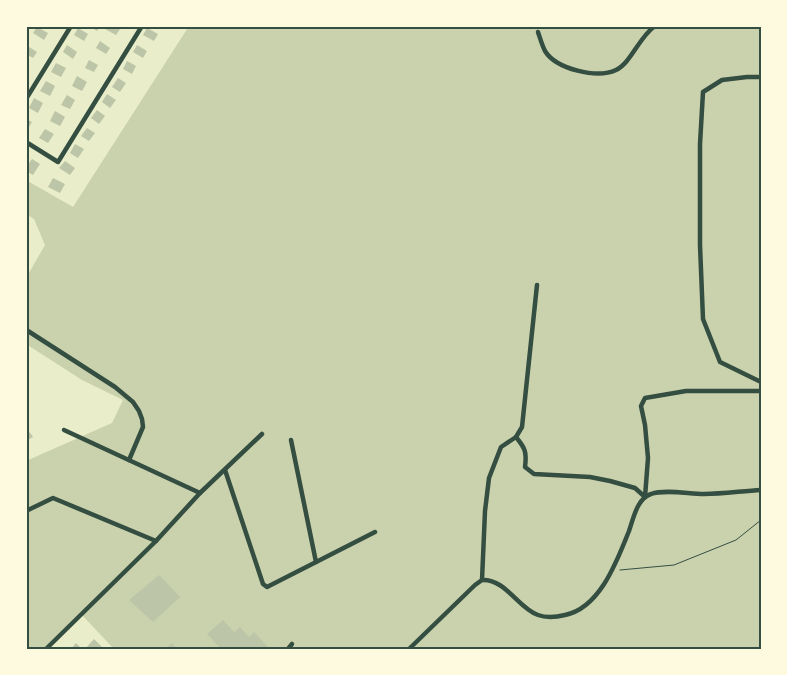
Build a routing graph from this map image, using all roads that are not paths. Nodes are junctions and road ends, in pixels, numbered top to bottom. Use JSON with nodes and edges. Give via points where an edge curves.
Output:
{"nodes":[{"id":1,"x":72,"y":26,"type":"edge"},
{"id":2,"x":142,"y":26,"type":"edge"},
{"id":3,"x":655,"y":26,"type":"edge"},
{"id":4,"x":538,"y":32,"type":"dead end"},
{"id":5,"x":761,"y":77,"type":"edge"},
{"id":6,"x":26,"y":99,"type":"edge"},
{"id":7,"x":26,"y":142,"type":"edge"},
{"id":8,"x":537,"y":285,"type":"dead end"},
{"id":9,"x":26,"y":332,"type":"edge"},
{"id":10,"x":761,"y":382,"type":"edge"},
{"id":11,"x":761,"y":391,"type":"edge"},
{"id":12,"x":64,"y":430,"type":"dead end"},
{"id":13,"x":262,"y":434,"type":"dead end"},
{"id":14,"x":516,"y":437,"type":"junction"},
{"id":15,"x":291,"y":440,"type":"dead end"},
{"id":16,"x":129,"y":460,"type":"junction"},
{"id":17,"x":224,"y":470,"type":"junction"},
{"id":18,"x":761,"y":490,"type":"edge"},
{"id":19,"x":200,"y":493,"type":"junction"},
{"id":20,"x":645,"y":496,"type":"junction"},
{"id":21,"x":26,"y":511,"type":"edge"},
{"id":22,"x":375,"y":532,"type":"dead end"},
{"id":23,"x":156,"y":541,"type":"junction"},
{"id":24,"x":316,"y":562,"type":"junction"},
{"id":25,"x":482,"y":580,"type":"junction"},
{"id":26,"x":292,"y":644,"type":"dead end"},
{"id":27,"x":46,"y":649,"type":"edge"},
{"id":28,"x":288,"y":649,"type":"edge"},
{"id":29,"x":408,"y":649,"type":"edge"}],
"edges":[{"from":1,"to":6,"type":"street"},
{"from":2,"to":7,"type":"street","via":[[58,162]]},
{"from":3,"to":4,"type":"street","via":[[617,70],[600,73],[567,68],[554,60],[545,51]]},
{"from":5,"to":10,"type":"street","via":[[722,80],[703,92],[700,144],[703,319],[720,362]]},
{"from":8,"to":14,"type":"street","via":[[522,427]]},
{"from":9,"to":16,"type":"street","via":[[116,386],[133,402],[143,427]]},
{"from":11,"to":20,"type":"street","via":[[686,391],[645,398],[641,406],[648,458]]},
{"from":12,"to":16,"type":"street"},
{"from":13,"to":17,"type":"street"},
{"from":14,"to":20,"type":"street","via":[[524,448],[525,467],[534,474],[590,477],[635,488]]},
{"from":14,"to":25,"type":"street","via":[[501,448],[489,478]]},
{"from":15,"to":24,"type":"street"},
{"from":16,"to":19,"type":"street"},
{"from":17,"to":19,"type":"street"},
{"from":17,"to":24,"type":"street","via":[[263,584],[267,587]]},
{"from":18,"to":20,"type":"street","via":[[706,494],[661,492]]},
{"from":19,"to":23,"type":"street"},
{"from":20,"to":25,"type":"street","via":[[612,571],[581,609],[566,615],[539,616],[493,580]]},
{"from":21,"to":23,"type":"street","via":[[53,498]]},
{"from":22,"to":24,"type":"street"},
{"from":23,"to":27,"type":"street"},
{"from":25,"to":29,"type":"street"},
{"from":26,"to":28,"type":"street"}]}
